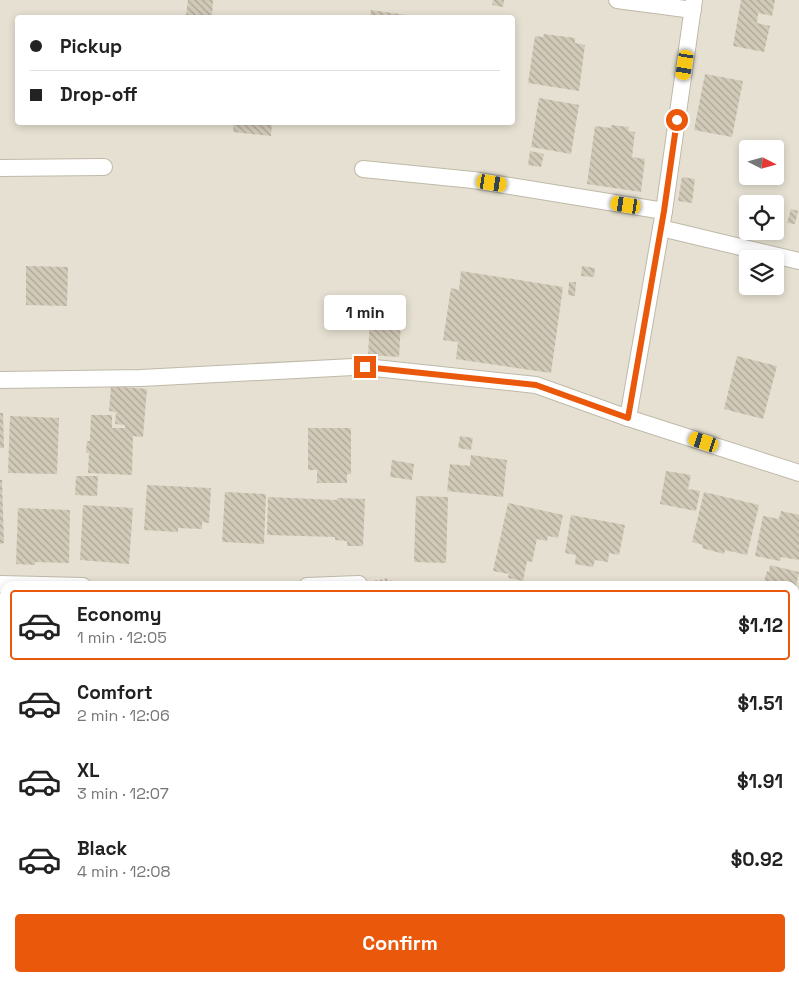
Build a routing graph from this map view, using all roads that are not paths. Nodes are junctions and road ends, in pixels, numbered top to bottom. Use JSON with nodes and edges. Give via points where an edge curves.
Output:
{"nodes":[{"id":1,"x":617,"y":0,"type":"edge"},
{"id":2,"x":694,"y":5,"type":"edge"},
{"id":3,"x":104,"y":166,"type":"dead end"},
{"id":4,"x":0,"y":168,"type":"edge"},
{"id":5,"x":363,"y":169,"type":"dead end"},
{"id":6,"x":664,"y":211,"type":"junction"},
{"id":7,"x":661,"y":228,"type":"junction"},
{"id":8,"x":799,"y":260,"type":"edge"},
{"id":9,"x":0,"y":380,"type":"edge"},
{"id":10,"x":628,"y":418,"type":"junction"},
{"id":11,"x":799,"y":473,"type":"edge"}],
"edges":[{"from":1,"to":2,"type":"street"},
{"from":2,"to":6,"type":"street"},
{"from":3,"to":4,"type":"street"},
{"from":5,"to":6,"type":"street","via":[[473,180]]},
{"from":6,"to":7,"type":"street"},
{"from":7,"to":8,"type":"street"},
{"from":7,"to":10,"type":"street"},
{"from":9,"to":10,"type":"street","via":[[141,378],[359,367],[536,385]]},
{"from":10,"to":11,"type":"street"}]}
